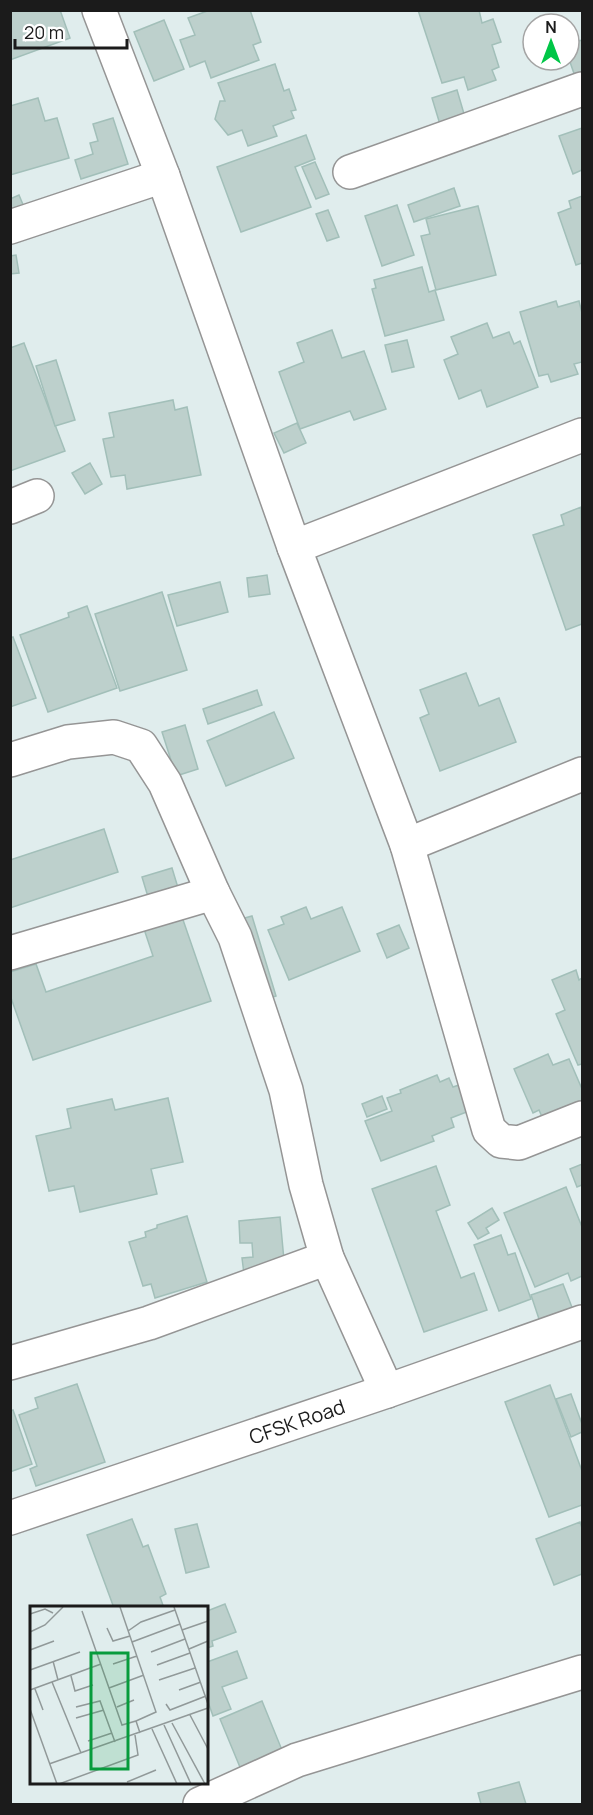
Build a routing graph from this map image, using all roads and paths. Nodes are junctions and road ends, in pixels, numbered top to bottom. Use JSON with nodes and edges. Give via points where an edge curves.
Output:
{"nodes":[{"id":1,"x":99,"y":10,"type":"edge"},
{"id":2,"x":582,"y":89,"type":"edge"},
{"id":3,"x":351,"y":172,"type":"dead end"},
{"id":4,"x":163,"y":176,"type":"junction"},
{"id":5,"x":10,"y":227,"type":"edge"},
{"id":6,"x":582,"y":435,"type":"edge"},
{"id":7,"x":294,"y":547,"type":"junction"},
{"id":8,"x":10,"y":760,"type":"edge"},
{"id":9,"x":582,"y":774,"type":"edge"},
{"id":10,"x":407,"y":845,"type":"junction"},
{"id":11,"x":213,"y":893,"type":"junction"},
{"id":12,"x":10,"y":953,"type":"edge"},
{"id":13,"x":582,"y":1118,"type":"edge"},
{"id":14,"x":327,"y":1258,"type":"junction"},
{"id":15,"x":582,"y":1322,"type":"edge"},
{"id":16,"x":10,"y":1363,"type":"edge"},
{"id":17,"x":387,"y":1391,"type":"junction"},
{"id":18,"x":10,"y":1518,"type":"edge"},
{"id":19,"x":582,"y":1672,"type":"edge"},
{"id":20,"x":200,"y":1804,"type":"edge"}],
"edges":[{"from":1,"to":4,"type":"street"},
{"from":2,"to":3,"type":"street"},
{"from":4,"to":5,"type":"street"},
{"from":4,"to":7,"type":"street"},
{"from":6,"to":7,"type":"street"},
{"from":7,"to":10,"type":"street"},
{"from":8,"to":11,"type":"street","via":[[68,742],[114,737],[141,746],[165,783]]},
{"from":9,"to":10,"type":"street"},
{"from":10,"to":13,"type":"street","via":[[489,1130],[501,1141],[519,1143]]},
{"from":11,"to":12,"type":"street"},
{"from":11,"to":14,"type":"street","via":[[235,938],[286,1090],[306,1185]]},
{"from":14,"to":16,"type":"street","via":[[149,1323]]},
{"from":14,"to":17,"type":"street"},
{"from":15,"to":17,"type":"street","name":"CFSK Road"},
{"from":17,"to":18,"type":"street","name":"CFSK Road"},
{"from":19,"to":20,"type":"street","via":[[297,1760]]}]}
